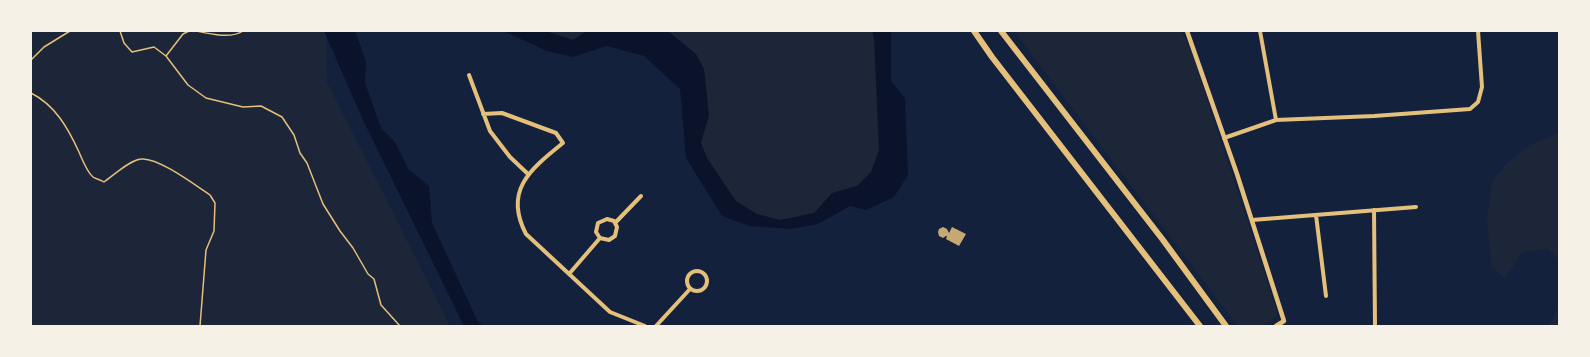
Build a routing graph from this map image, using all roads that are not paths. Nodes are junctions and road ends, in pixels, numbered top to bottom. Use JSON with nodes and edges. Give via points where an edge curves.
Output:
{"nodes":[{"id":1,"x":974,"y":31,"type":"edge"},
{"id":2,"x":1001,"y":31,"type":"edge"},
{"id":3,"x":1187,"y":31,"type":"edge"},
{"id":4,"x":1260,"y":31,"type":"edge"},
{"id":5,"x":1478,"y":31,"type":"edge"},
{"id":6,"x":469,"y":75,"type":"dead end"},
{"id":7,"x":483,"y":114,"type":"junction"},
{"id":8,"x":1276,"y":120,"type":"junction"},
{"id":9,"x":1224,"y":138,"type":"junction"},
{"id":10,"x":528,"y":174,"type":"junction"},
{"id":11,"x":641,"y":196,"type":"dead end"},
{"id":12,"x":1416,"y":207,"type":"dead end"},
{"id":13,"x":1374,"y":210,"type":"junction"},
{"id":14,"x":1316,"y":215,"type":"junction"},
{"id":15,"x":1252,"y":220,"type":"junction"},
{"id":16,"x":615,"y":223,"type":"junction"},
{"id":17,"x":600,"y":238,"type":"junction"},
{"id":18,"x":569,"y":274,"type":"junction"},
{"id":19,"x":690,"y":289,"type":"junction"},
{"id":20,"x":1326,"y":296,"type":"dead end"},
{"id":21,"x":1285,"y":324,"type":"edge"},
{"id":22,"x":645,"y":326,"type":"edge"},
{"id":23,"x":656,"y":326,"type":"edge"},
{"id":24,"x":1200,"y":326,"type":"edge"},
{"id":25,"x":1226,"y":326,"type":"edge"},
{"id":26,"x":1276,"y":326,"type":"edge"},
{"id":27,"x":1375,"y":326,"type":"edge"}],
"edges":[{"from":1,"to":24,"type":"highway"},
{"from":2,"to":25,"type":"highway","via":[[1163,240]]},
{"from":3,"to":9,"type":"street"},
{"from":4,"to":8,"type":"street"},
{"from":5,"to":8,"type":"street","via":[[1482,87],[1478,102],[1470,109]]},
{"from":6,"to":7,"type":"street"},
{"from":7,"to":10,"type":"street","via":[[490,131],[510,157]]},
{"from":7,"to":10,"type":"street","via":[[502,113],[556,133],[564,143]]},
{"from":8,"to":9,"type":"street"},
{"from":9,"to":15,"type":"street"},
{"from":10,"to":18,"type":"street","via":[[518,196],[517,213],[520,223],[526,234]]},
{"from":11,"to":16,"type":"street"},
{"from":12,"to":13,"type":"street"},
{"from":13,"to":14,"type":"street"},
{"from":13,"to":27,"type":"street"},
{"from":14,"to":15,"type":"street"},
{"from":14,"to":20,"type":"street"},
{"from":15,"to":21,"type":"street"},
{"from":16,"to":17,"type":"street","via":[[615,236],[609,240]]},
{"from":16,"to":17,"type":"street","via":[[607,219],[598,223],[596,232]]},
{"from":17,"to":18,"type":"street"},
{"from":18,"to":22,"type":"street","via":[[610,312]]},
{"from":19,"to":19,"type":"street","via":[[696,291],[704,288],[707,282],[704,273],[698,271],[689,274],[686,280]]},
{"from":19,"to":23,"type":"street"},
{"from":21,"to":26,"type":"street"}]}
